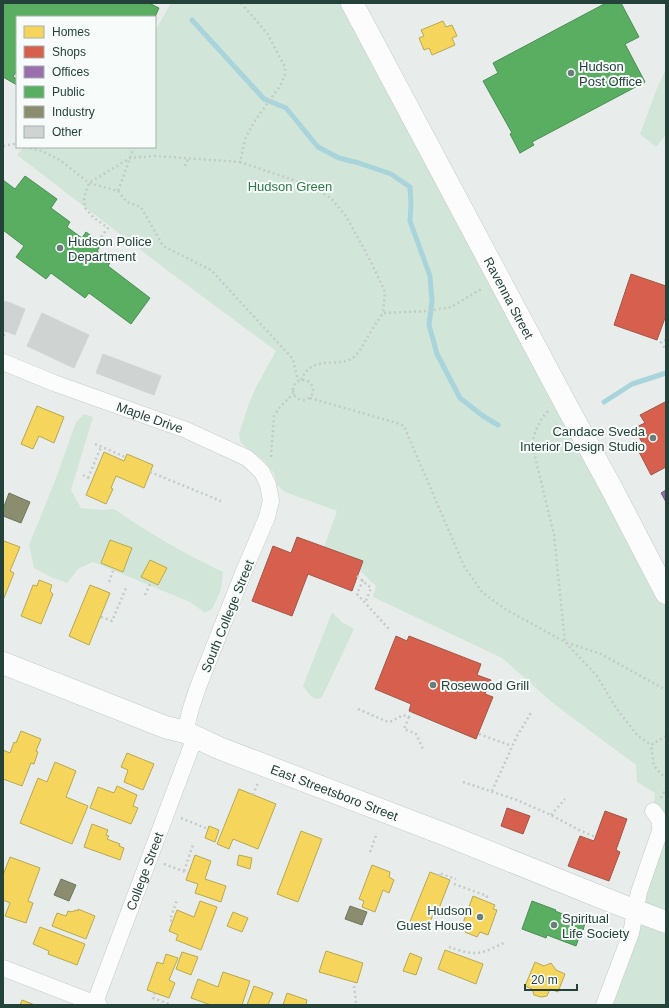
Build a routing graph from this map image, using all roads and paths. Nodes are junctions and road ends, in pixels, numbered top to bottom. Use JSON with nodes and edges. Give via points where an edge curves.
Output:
{"nodes":[{"id":1,"x":240,"y":3,"type":"edge"},
{"id":2,"x":352,"y":3,"type":"edge"},
{"id":3,"x":16,"y":145,"type":"edge"},
{"id":4,"x":3,"y":146,"type":"edge"},
{"id":5,"x":28,"y":148,"type":"edge"},
{"id":6,"x":134,"y":148,"type":"edge"},
{"id":7,"x":130,"y":158,"type":"junction"},
{"id":8,"x":188,"y":159,"type":"junction"},
{"id":9,"x":240,"y":162,"type":"junction"},
{"id":10,"x":185,"y":166,"type":"dead end"},
{"id":11,"x":89,"y":183,"type":"junction"},
{"id":12,"x":118,"y":191,"type":"junction"},
{"id":13,"x":98,"y":241,"type":"dead end"},
{"id":14,"x":451,"y":307,"type":"dead end"},
{"id":15,"x":383,"y":313,"type":"junction"},
{"id":16,"x":6,"y":331,"type":"dead end"},
{"id":17,"x":3,"y":335,"type":"edge"},
{"id":18,"x":666,"y":340,"type":"edge"},
{"id":19,"x":666,"y":350,"type":"edge"},
{"id":20,"x":3,"y":362,"type":"edge"},
{"id":21,"x":299,"y":381,"type":"junction"},
{"id":22,"x":294,"y":393,"type":"junction"},
{"id":23,"x":310,"y":398,"type":"junction"},
{"id":24,"x":564,"y":401,"type":"junction"},
{"id":25,"x":95,"y":444,"type":"dead end"},
{"id":26,"x":101,"y":447,"type":"junction"},
{"id":27,"x":125,"y":457,"type":"dead end"},
{"id":28,"x":150,"y":472,"type":"dead end"},
{"id":29,"x":82,"y":475,"type":"dead end"},
{"id":30,"x":88,"y":478,"type":"junction"},
{"id":31,"x":92,"y":480,"type":"dead end"},
{"id":32,"x":268,"y":485,"type":"junction"},
{"id":33,"x":221,"y":501,"type":"dead end"},
{"id":34,"x":271,"y":501,"type":"joint"},
{"id":35,"x":114,"y":568,"type":"dead end"},
{"id":36,"x":357,"y":576,"type":"dead end"},
{"id":37,"x":363,"y":580,"type":"junction"},
{"id":38,"x":109,"y":582,"type":"dead end"},
{"id":39,"x":150,"y":582,"type":"dead end"},
{"id":40,"x":126,"y":588,"type":"dead end"},
{"id":41,"x":666,"y":593,"type":"edge"},
{"id":42,"x":145,"y":596,"type":"dead end"},
{"id":43,"x":365,"y":603,"type":"junction"},
{"id":44,"x":101,"y":617,"type":"dead end"},
{"id":45,"x":390,"y":630,"type":"dead end"},
{"id":46,"x":565,"y":642,"type":"junction"},
{"id":47,"x":3,"y":663,"type":"edge"},
{"id":48,"x":666,"y":690,"type":"edge"},
{"id":49,"x":358,"y":709,"type":"dead end"},
{"id":50,"x":532,"y":711,"type":"dead end"},
{"id":51,"x":411,"y":712,"type":"dead end"},
{"id":52,"x":409,"y":717,"type":"junction"},
{"id":53,"x":478,"y":734,"type":"dead end"},
{"id":54,"x":190,"y":735,"type":"junction"},
{"id":55,"x":666,"y":736,"type":"edge"},
{"id":56,"x":651,"y":745,"type":"junction"},
{"id":57,"x":512,"y":746,"type":"junction"},
{"id":58,"x":424,"y":751,"type":"dead end"},
{"id":59,"x":666,"y":779,"type":"edge"},
{"id":60,"x":463,"y":782,"type":"dead end"},
{"id":61,"x":492,"y":791,"type":"junction"},
{"id":62,"x":565,"y":799,"type":"dead end"},
{"id":63,"x":653,"y":811,"type":"dead end"},
{"id":64,"x":167,"y":812,"type":"junction"},
{"id":65,"x":551,"y":814,"type":"junction"},
{"id":66,"x":208,"y":829,"type":"dead end"},
{"id":67,"x":377,"y":833,"type":"dead end"},
{"id":68,"x":595,"y":837,"type":"dead end"},
{"id":69,"x":193,"y":845,"type":"dead end"},
{"id":70,"x":370,"y":852,"type":"dead end"},
{"id":71,"x":149,"y":859,"type":"junction"},
{"id":72,"x":184,"y":871,"type":"junction"},
{"id":73,"x":188,"y":873,"type":"dead end"},
{"id":74,"x":439,"y":876,"type":"dead end"},
{"id":75,"x":456,"y":879,"type":"dead end"},
{"id":76,"x":454,"y":884,"type":"dead end"},
{"id":77,"x":177,"y":900,"type":"dead end"},
{"id":78,"x":486,"y":901,"type":"dead end"},
{"id":79,"x":635,"y":911,"type":"junction"},
{"id":80,"x":172,"y":921,"type":"dead end"},
{"id":81,"x":666,"y":922,"type":"edge"},
{"id":82,"x":506,"y":942,"type":"dead end"},
{"id":83,"x":449,"y":947,"type":"dead end"},
{"id":84,"x":3,"y":968,"type":"edge"},
{"id":85,"x":354,"y":986,"type":"dead end"},
{"id":86,"x":155,"y":993,"type":"dead end"},
{"id":87,"x":96,"y":1004,"type":"edge"},
{"id":88,"x":172,"y":1005,"type":"edge"},
{"id":89,"x":355,"y":1005,"type":"edge"},
{"id":90,"x":604,"y":1005,"type":"edge"}],
"edges":[{"from":1,"to":9,"type":"path","via":[[267,33],[285,67],[280,86],[245,139]]},
{"from":2,"to":24,"type":"main road","name":"Ravenna Street"},
{"from":3,"to":4,"type":"path"},
{"from":5,"to":11,"type":"path","via":[[56,158]]},
{"from":6,"to":7,"type":"path"},
{"from":7,"to":8,"type":"path","via":[[155,156]]},
{"from":7,"to":11,"type":"path"},
{"from":7,"to":12,"type":"path"},
{"from":8,"to":9,"type":"path"},
{"from":8,"to":10,"type":"path"},
{"from":9,"to":15,"type":"path","via":[[305,184],[331,198],[346,216],[385,292]]},
{"from":11,"to":12,"type":"path"},
{"from":11,"to":13,"type":"path","via":[[84,198],[86,208],[108,228]]},
{"from":12,"to":21,"type":"path","via":[[127,202],[141,207],[163,246],[211,270],[293,359]]},
{"from":14,"to":15,"type":"path"},
{"from":15,"to":21,"type":"path","via":[[355,356],[345,361],[313,366]]},
{"from":16,"to":17,"type":"path"},
{"from":18,"to":19,"type":"path","via":[[661,342]]},
{"from":20,"to":32,"type":"street","name":"Maple Drive","via":[[186,430],[247,458],[262,472]]},
{"from":21,"to":22,"type":"path","via":[[294,386]]},
{"from":21,"to":23,"type":"path","via":[[308,380],[313,385],[314,392]]},
{"from":22,"to":23,"type":"path","via":[[301,400]]},
{"from":22,"to":32,"type":"path","via":[[274,416]]},
{"from":23,"to":46,"type":"path","via":[[404,426],[464,566],[482,592],[505,609]]},
{"from":24,"to":41,"type":"main road","name":"Ravenna Street"},
{"from":24,"to":46,"type":"path","via":[[542,417],[532,444],[554,535]]},
{"from":25,"to":26,"type":"path"},
{"from":26,"to":27,"type":"path"},
{"from":26,"to":30,"type":"path"},
{"from":28,"to":33,"type":"path"},
{"from":29,"to":30,"type":"path"},
{"from":30,"to":31,"type":"path"},
{"from":32,"to":34,"type":"street","name":"Maple Drive"},
{"from":34,"to":54,"type":"street","name":"South College Street","via":[[267,518],[198,687],[191,708]]},
{"from":35,"to":38,"type":"path"},
{"from":36,"to":37,"type":"path"},
{"from":37,"to":43,"type":"path","via":[[358,594]]},
{"from":37,"to":43,"type":"path","via":[[371,588]]},
{"from":39,"to":42,"type":"path"},
{"from":40,"to":44,"type":"path","via":[[112,621]]},
{"from":43,"to":45,"type":"path"},
{"from":46,"to":48,"type":"path","via":[[601,654]]},
{"from":46,"to":56,"type":"path","via":[[597,676],[616,708],[638,736]]},
{"from":47,"to":54,"type":"main road","name":"East Streetsboro Street"},
{"from":49,"to":52,"type":"path","via":[[388,722],[403,715]]},
{"from":50,"to":57,"type":"path"},
{"from":51,"to":52,"type":"path"},
{"from":52,"to":58,"type":"path","via":[[404,729],[416,734]]},
{"from":53,"to":57,"type":"path"},
{"from":54,"to":64,"type":"street","name":"College Street"},
{"from":54,"to":79,"type":"main road","name":"East Streetsboro Street"},
{"from":55,"to":56,"type":"path"},
{"from":56,"to":59,"type":"path","via":[[654,766]]},
{"from":57,"to":61,"type":"path"},
{"from":60,"to":61,"type":"path"},
{"from":61,"to":65,"type":"path"},
{"from":62,"to":65,"type":"path"},
{"from":63,"to":79,"type":"street","via":[[661,824],[660,831]]},
{"from":64,"to":66,"type":"path"},
{"from":64,"to":71,"type":"street","name":"College Street"},
{"from":65,"to":68,"type":"path"},
{"from":67,"to":70,"type":"path"},
{"from":69,"to":72,"type":"path"},
{"from":71,"to":72,"type":"path"},
{"from":71,"to":87,"type":"street","name":"College Street"},
{"from":72,"to":73,"type":"path"},
{"from":74,"to":75,"type":"path","via":[[439,873]]},
{"from":76,"to":78,"type":"path","via":[[487,896]]},
{"from":77,"to":80,"type":"path","via":[[170,920]]},
{"from":79,"to":81,"type":"main road","name":"East Streetsboro Street"},
{"from":79,"to":90,"type":"street","via":[[631,933]]},
{"from":82,"to":83,"type":"path","via":[[474,954]]},
{"from":84,"to":87,"type":"street"},
{"from":85,"to":89,"type":"path"},
{"from":86,"to":88,"type":"path","via":[[153,998]]}]}
